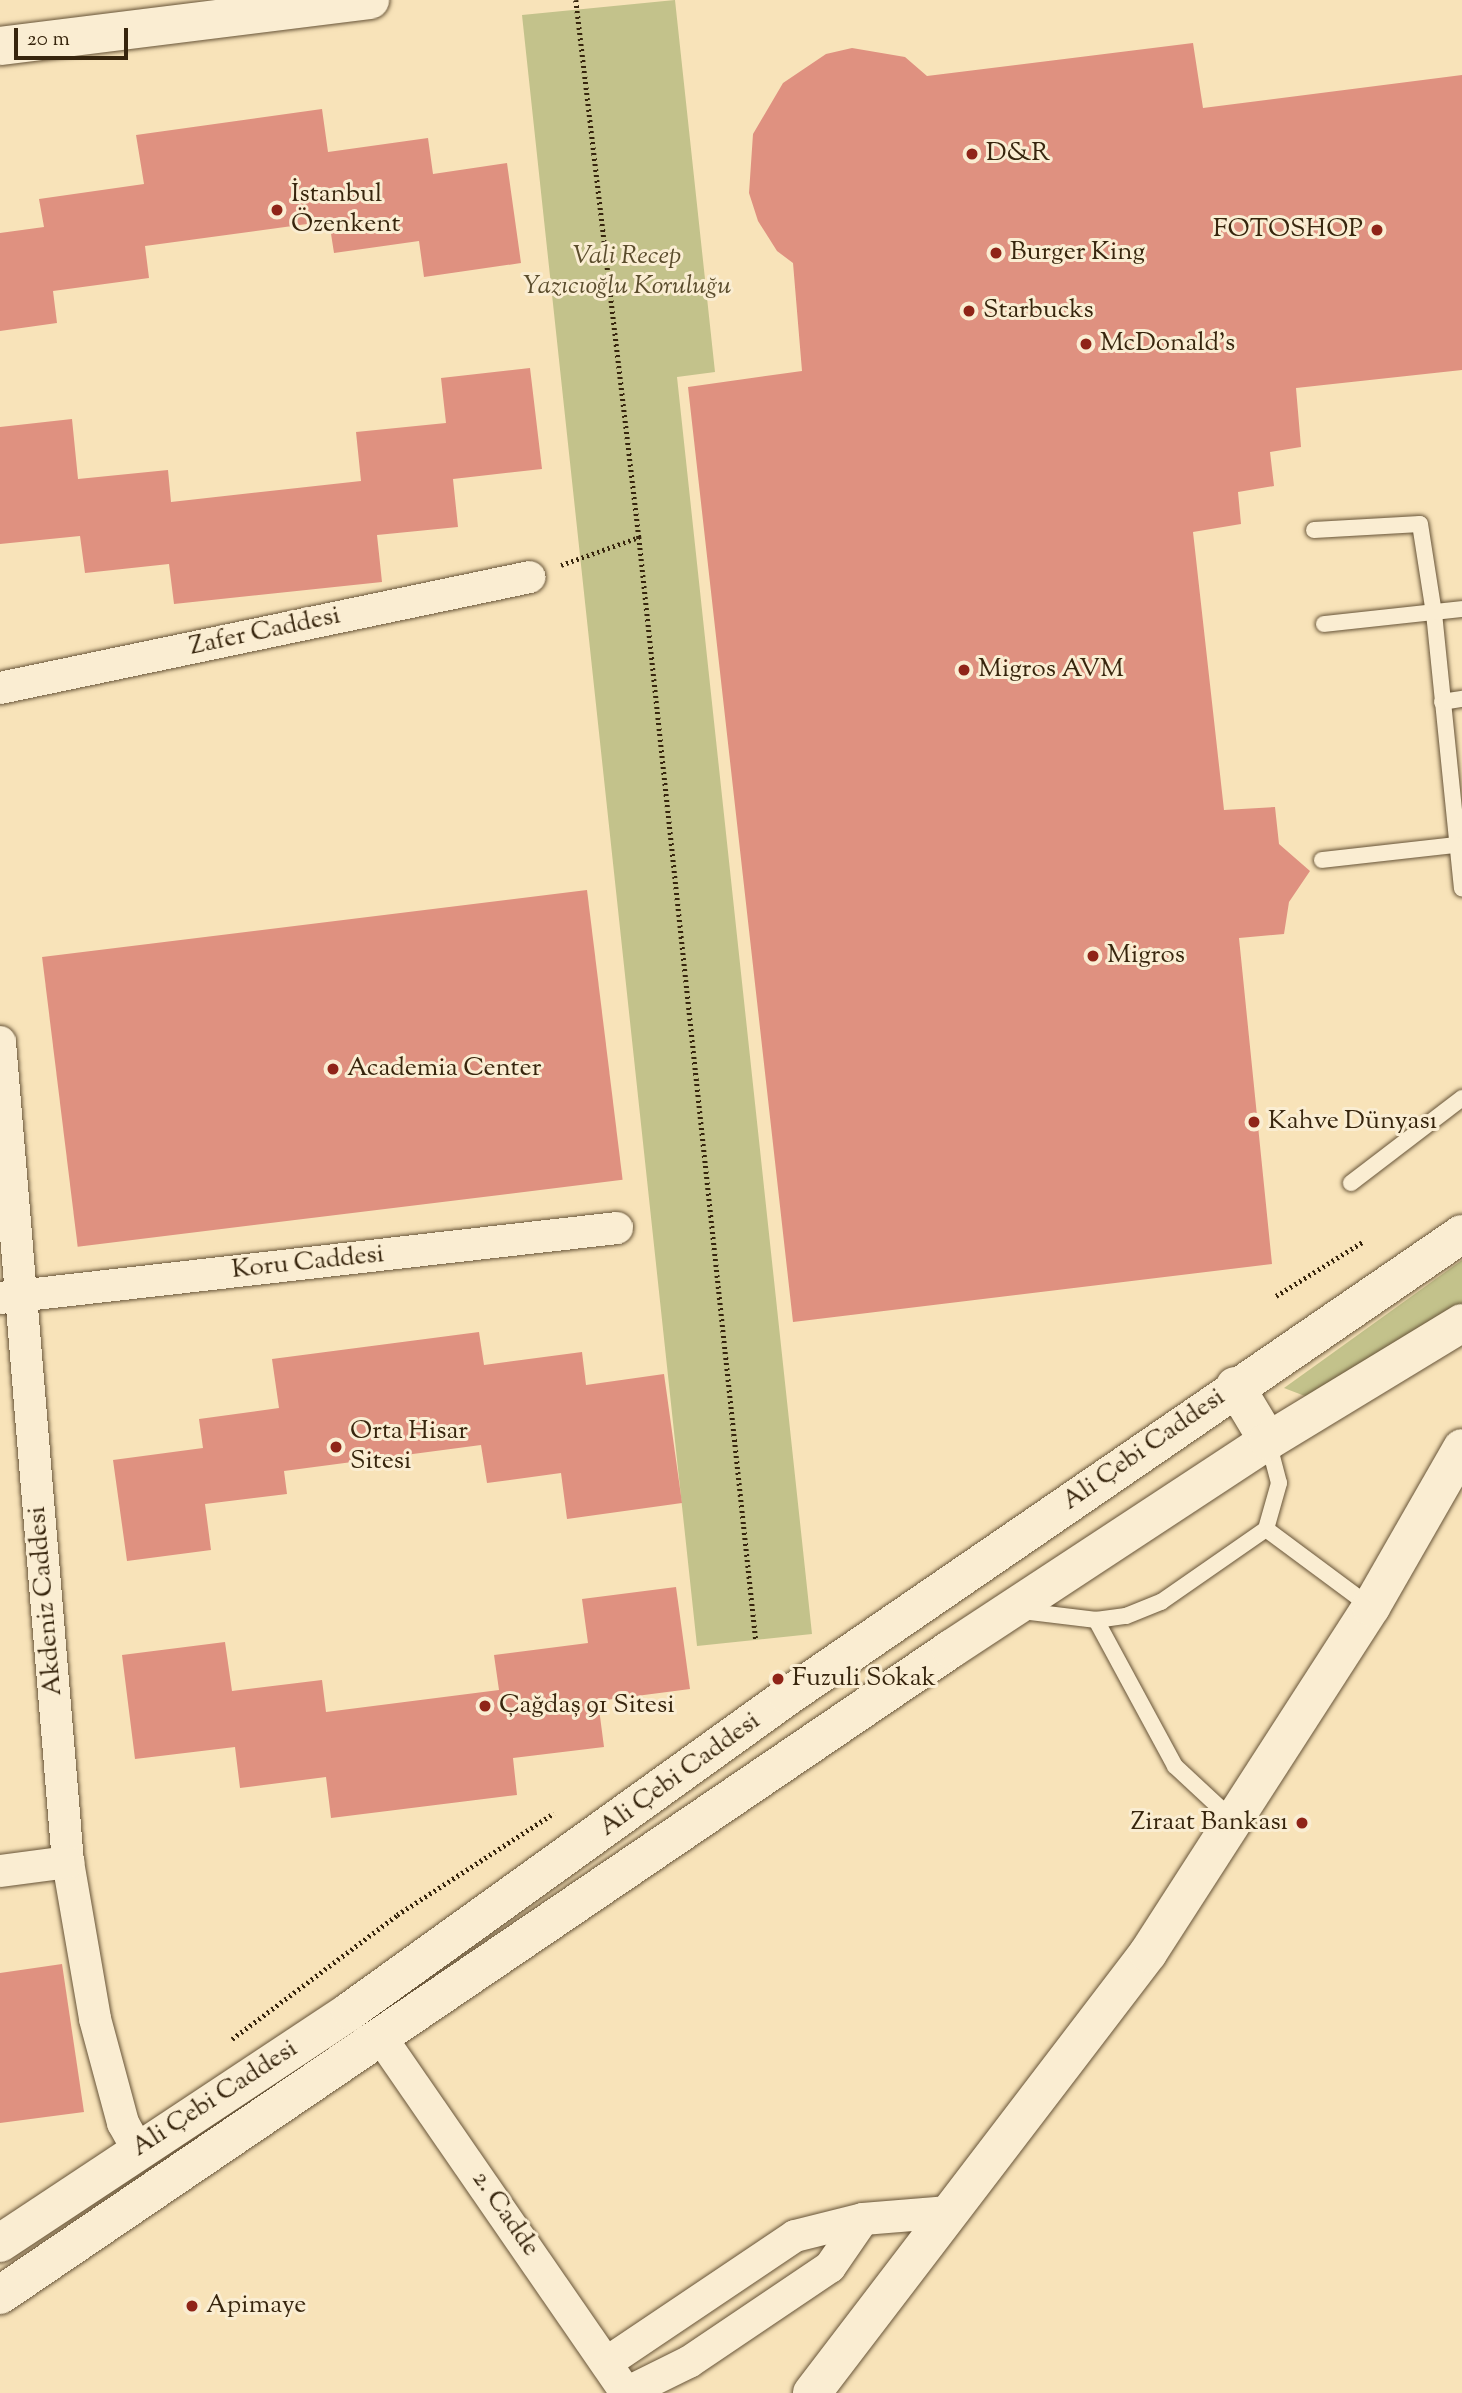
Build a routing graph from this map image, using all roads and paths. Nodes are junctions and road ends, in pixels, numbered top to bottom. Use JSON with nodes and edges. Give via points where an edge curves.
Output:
{"nodes":[{"id":1,"x":370,"y":0,"type":"edge"},
{"id":2,"x":576,"y":0,"type":"edge"},
{"id":3,"x":0,"y":46,"type":"edge"},
{"id":4,"x":1314,"y":530,"type":"dead end"},
{"id":5,"x":639,"y":537,"type":"junction"},
{"id":6,"x":530,"y":577,"type":"joint"},
{"id":7,"x":1462,"y":609,"type":"edge"},
{"id":8,"x":1434,"y":613,"type":"junction"},
{"id":9,"x":1325,"y":624,"type":"dead end"},
{"id":10,"x":0,"y":688,"type":"edge"},
{"id":11,"x":1462,"y":699,"type":"edge"},
{"id":12,"x":1442,"y":702,"type":"junction"},
{"id":13,"x":1456,"y":791,"type":"edge"},
{"id":14,"x":1455,"y":845,"type":"junction"},
{"id":15,"x":1322,"y":860,"type":"dead end"},
{"id":16,"x":1462,"y":887,"type":"edge"},
{"id":17,"x":0,"y":1042,"type":"edge"},
{"id":18,"x":1462,"y":1098,"type":"edge"},
{"id":19,"x":1351,"y":1183,"type":"dead end"},
{"id":20,"x":617,"y":1228,"type":"dead end"},
{"id":21,"x":1462,"y":1234,"type":"edge"},
{"id":22,"x":1364,"y":1241,"type":"dead end"},
{"id":23,"x":1276,"y":1296,"type":"dead end"},
{"id":24,"x":9,"y":1297,"type":"edge"},
{"id":25,"x":1462,"y":1323,"type":"edge"},
{"id":26,"x":1234,"y":1387,"type":"junction"},
{"id":27,"x":1268,"y":1441,"type":"junction"},
{"id":28,"x":1462,"y":1448,"type":"edge"},
{"id":29,"x":1266,"y":1529,"type":"junction"},
{"id":30,"x":1371,"y":1607,"type":"junction"},
{"id":31,"x":1006,"y":1613,"type":"junction"},
{"id":32,"x":1096,"y":1620,"type":"junction"},
{"id":33,"x":756,"y":1640,"type":"dead end"},
{"id":34,"x":1234,"y":1821,"type":"junction"},
{"id":35,"x":68,"y":1862,"type":"junction"},
{"id":36,"x":0,"y":1871,"type":"edge"},
{"id":37,"x":380,"y":2036,"type":"junction"},
{"id":38,"x":138,"y":2150,"type":"junction"},
{"id":39,"x":949,"y":2212,"type":"junction"},
{"id":40,"x":863,"y":2219,"type":"junction"},
{"id":41,"x":0,"y":2243,"type":"edge"},
{"id":42,"x":0,"y":2295,"type":"edge"},
{"id":43,"x":608,"y":2361,"type":"junction"},
{"id":44,"x":627,"y":2393,"type":"edge"},
{"id":45,"x":812,"y":2393,"type":"edge"}],
"edges":[{"from":1,"to":3,"type":"main road"},
{"from":2,"to":5,"type":"path"},
{"from":4,"to":8,"type":"lane","via":[[1420,524]]},
{"from":5,"to":6,"type":"path"},
{"from":5,"to":33,"type":"path"},
{"from":6,"to":10,"type":"street","name":"Zafer Caddesi"},
{"from":7,"to":8,"type":"lane"},
{"from":8,"to":9,"type":"lane"},
{"from":8,"to":12,"type":"lane"},
{"from":11,"to":12,"type":"lane"},
{"from":12,"to":13,"type":"lane"},
{"from":13,"to":14,"type":"lane"},
{"from":14,"to":15,"type":"lane"},
{"from":14,"to":16,"type":"lane"},
{"from":17,"to":24,"type":"street","name":"Akdeniz Caddesi"},
{"from":18,"to":19,"type":"lane"},
{"from":20,"to":24,"type":"street","name":"Koru Caddesi"},
{"from":21,"to":26,"type":"main road","name":"Ali Çebi Caddesi"},
{"from":22,"to":23,"type":"path"},
{"from":24,"to":35,"type":"street","name":"Akdeniz Caddesi"},
{"from":25,"to":27,"type":"main road","name":"Ali Çebi Caddesi"},
{"from":26,"to":27,"type":"main road"},
{"from":26,"to":38,"type":"main road","name":"Ali Çebi Caddesi","via":[[788,1696],[350,2011]]},
{"from":27,"to":29,"type":"lane","via":[[1279,1483]]},
{"from":27,"to":31,"type":"main road","name":"Ali Çebi Caddesi"},
{"from":28,"to":30,"type":"main road"},
{"from":29,"to":30,"type":"lane"},
{"from":29,"to":32,"type":"lane","via":[[1161,1602],[1126,1616]]},
{"from":30,"to":34,"type":"main road"},
{"from":31,"to":32,"type":"lane","via":[[1026,1610]]},
{"from":31,"to":37,"type":"main road","name":"Ali Çebi Caddesi"},
{"from":32,"to":34,"type":"lane","via":[[1175,1766]]},
{"from":34,"to":39,"type":"main road","via":[[1148,1953]]},
{"from":35,"to":36,"type":"street"},
{"from":35,"to":38,"type":"street","name":"Akdeniz Caddesi","via":[[95,2019],[123,2123]]},
{"from":37,"to":42,"type":"main road","name":"Ali Çebi Caddesi"},
{"from":37,"to":43,"type":"street","name":"2. Cadde"},
{"from":38,"to":41,"type":"main road","name":"Ali Çebi Caddesi"},
{"from":39,"to":40,"type":"street"},
{"from":39,"to":45,"type":"main road"},
{"from":40,"to":43,"type":"street","via":[[794,2236]]},
{"from":40,"to":44,"type":"street","via":[[830,2267],[690,2362]]},
{"from":43,"to":44,"type":"street","name":"2. Cadde"}]}
